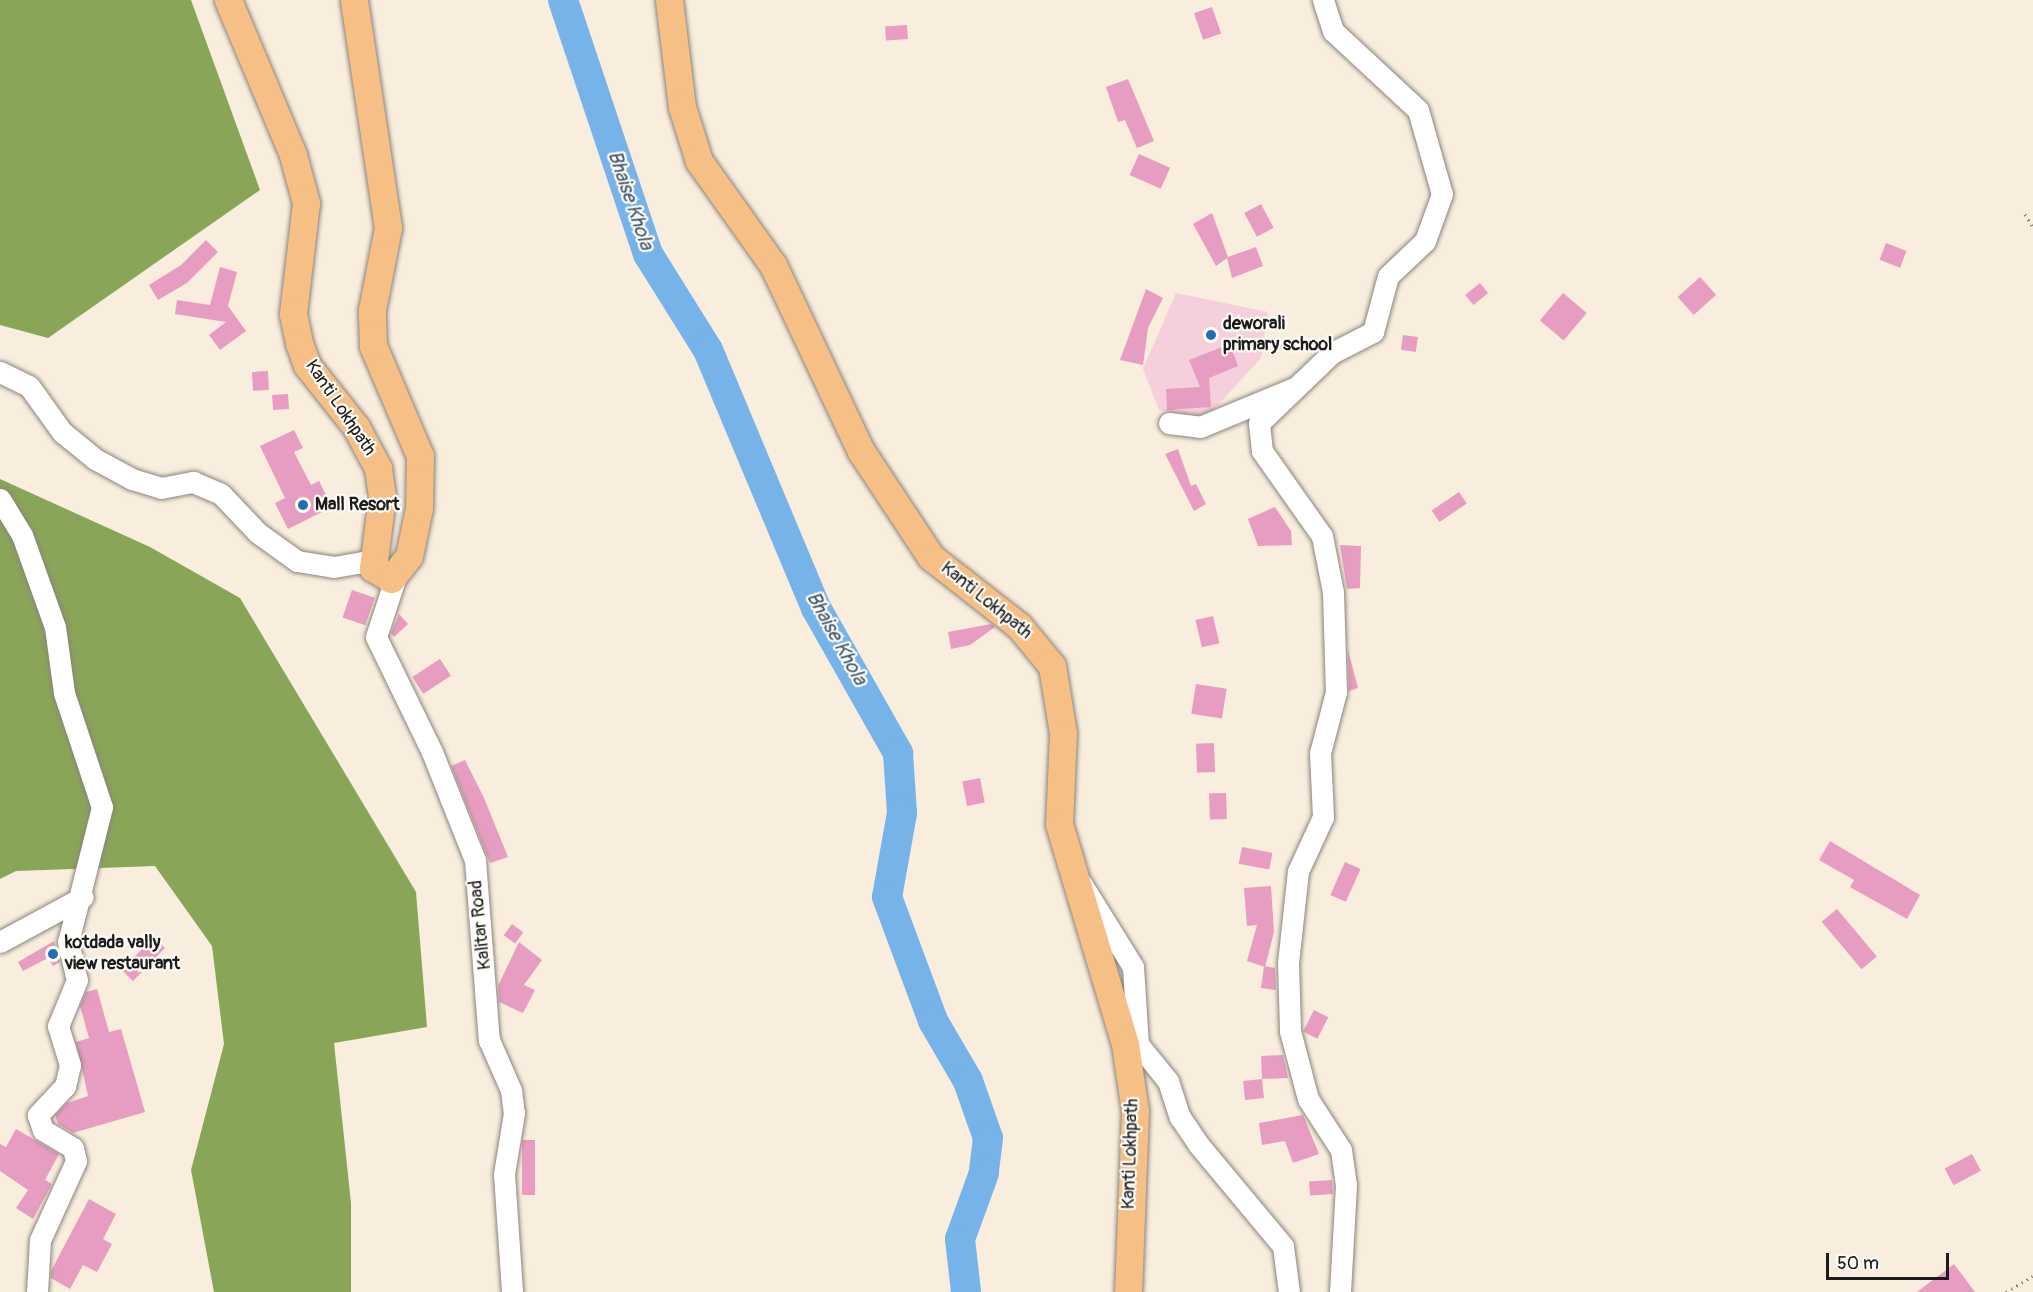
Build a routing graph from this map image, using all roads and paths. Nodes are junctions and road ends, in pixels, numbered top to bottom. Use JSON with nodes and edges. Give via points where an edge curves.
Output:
{"nodes":[{"id":1,"x":228,"y":0,"type":"edge"},
{"id":2,"x":354,"y":0,"type":"edge"},
{"id":3,"x":669,"y":0,"type":"edge"},
{"id":4,"x":1323,"y":0,"type":"edge"},
{"id":5,"x":2025,"y":214,"type":"dead end"},
{"id":6,"x":2033,"y":228,"type":"edge"},
{"id":7,"x":0,"y":372,"type":"edge"},
{"id":8,"x":1303,"y":385,"type":"junction"},
{"id":9,"x":1169,"y":423,"type":"dead end"},
{"id":10,"x":0,"y":499,"type":"edge"},
{"id":11,"x":373,"y":560,"type":"junction"},
{"id":12,"x":396,"y":576,"type":"junction"},
{"id":13,"x":1075,"y":873,"type":"junction"},
{"id":14,"x":83,"y":897,"type":"junction"},
{"id":15,"x":0,"y":942,"type":"edge"},
{"id":16,"x":2033,"y":1276,"type":"edge"},
{"id":17,"x":37,"y":1292,"type":"edge"},
{"id":18,"x":512,"y":1292,"type":"edge"},
{"id":19,"x":1128,"y":1292,"type":"edge"},
{"id":20,"x":1289,"y":1292,"type":"edge"},
{"id":21,"x":1340,"y":1292,"type":"edge"},
{"id":22,"x":2006,"y":1292,"type":"edge"}],
"edges":[{"from":1,"to":11,"type":"main road","name":"Kanti Lokhpath","via":[[293,155],[306,203],[293,314],[299,343],[307,365],[356,427],[378,468],[382,496]]},
{"from":2,"to":12,"type":"main road","via":[[388,228],[372,310],[373,346],[420,456],[419,508],[409,556]]},
{"from":3,"to":13,"type":"main road","name":"Kanti Lokhpath","via":[[682,107],[699,161],[773,265],[861,450],[931,557],[1019,626],[1052,666],[1063,733],[1059,824]]},
{"from":4,"to":8,"type":"street","via":[[1333,31],[1418,110],[1442,194],[1425,241],[1388,276],[1373,332],[1332,353]]},
{"from":5,"to":6,"type":"path"},
{"from":7,"to":11,"type":"street","via":[[29,386],[62,432],[95,459],[132,479],[161,488],[193,482],[221,494],[258,533],[297,561],[334,567]]},
{"from":8,"to":9,"type":"street","via":[[1200,427]]},
{"from":8,"to":21,"type":"street","via":[[1259,423],[1262,451],[1322,536],[1333,592],[1336,692],[1320,753],[1323,817],[1298,871],[1288,963],[1290,1031],[1308,1099],[1341,1150],[1346,1185]]},
{"from":10,"to":14,"type":"street","via":[[22,535],[55,627],[63,693],[102,807]]},
{"from":11,"to":12,"type":"main road","via":[[380,577]]},
{"from":12,"to":18,"type":"street","name":"Kalitar Road","via":[[376,637],[432,752],[475,860],[489,1040],[511,1090],[514,1113],[504,1174]]},
{"from":13,"to":19,"type":"main road","name":"Kanti Lokhpath","via":[[1125,1044],[1136,1111]]},
{"from":13,"to":20,"type":"street","via":[[1133,967],[1138,1044],[1168,1081],[1180,1117],[1198,1144],[1283,1246]]},
{"from":14,"to":15,"type":"street"},
{"from":14,"to":17,"type":"street","via":[[68,942],[77,980],[58,1026],[70,1065],[65,1086],[38,1115],[43,1130],[73,1148],[76,1161],[40,1240]]},
{"from":16,"to":22,"type":"path"}]}
